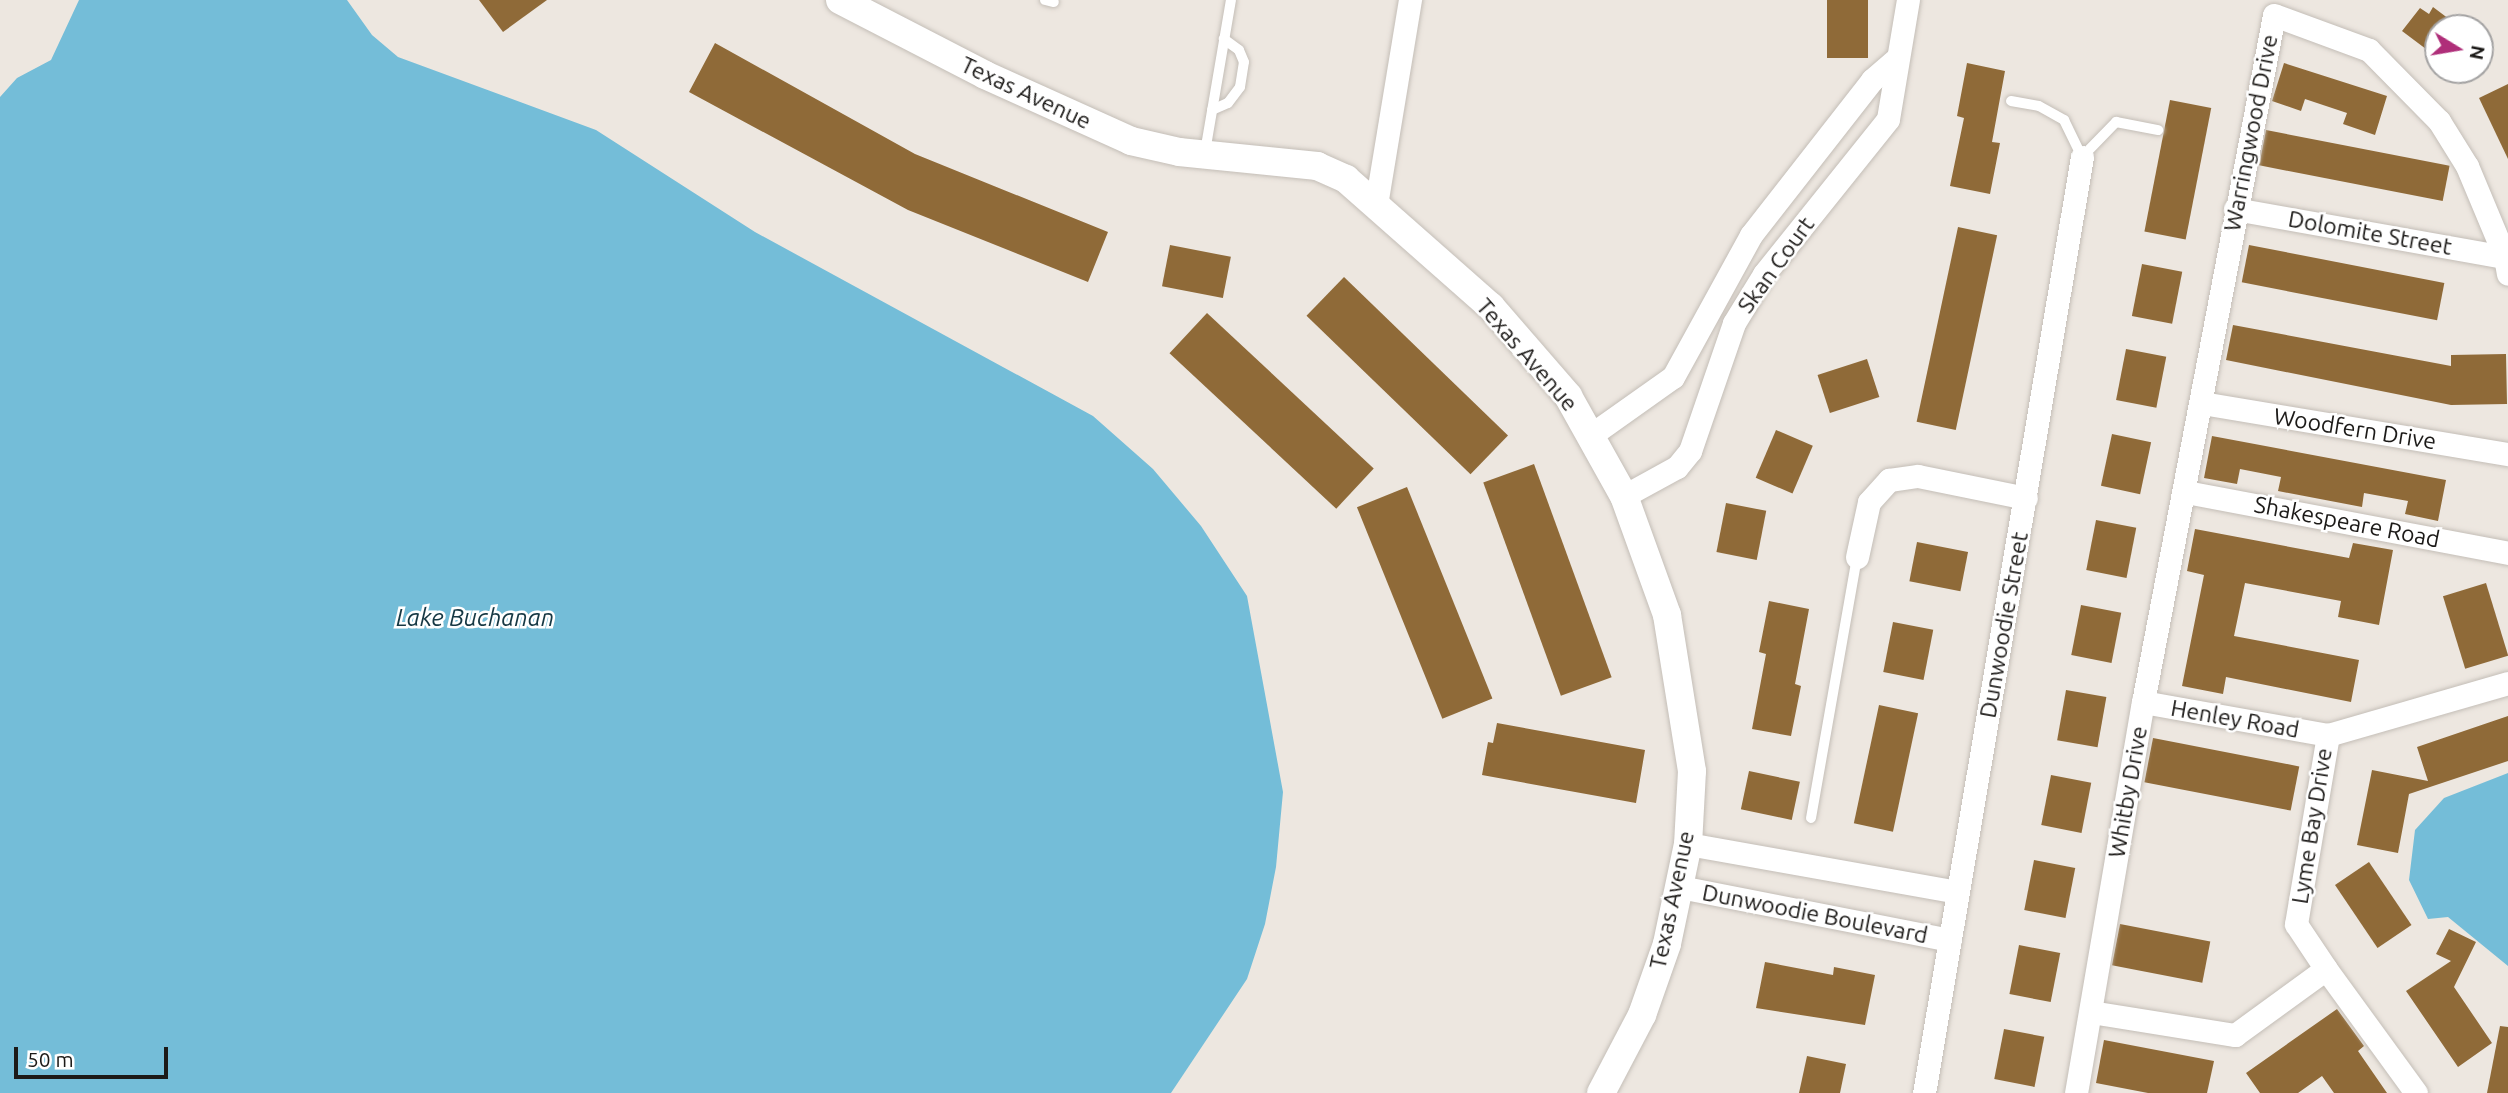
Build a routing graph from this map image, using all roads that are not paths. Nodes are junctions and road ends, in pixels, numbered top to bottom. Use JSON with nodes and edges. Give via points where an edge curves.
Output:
{"nodes":[{"id":1,"x":1231,"y":0,"type":"edge"},
{"id":2,"x":1410,"y":0,"type":"edge"},
{"id":3,"x":1908,"y":0,"type":"edge"},
{"id":4,"x":846,"y":1,"type":"edge"},
{"id":5,"x":1224,"y":38,"type":"junction"},
{"id":6,"x":1897,"y":58,"type":"junction"},
{"id":7,"x":2011,"y":101,"type":"dead end"},
{"id":8,"x":1212,"y":110,"type":"junction"},
{"id":9,"x":2158,"y":130,"type":"dead end"},
{"id":10,"x":1205,"y":155,"type":"junction"},
{"id":11,"x":2082,"y":157,"type":"junction"},
{"id":12,"x":1376,"y":205,"type":"junction"},
{"id":13,"x":2235,"y":209,"type":"junction"},
{"id":14,"x":2507,"y":265,"type":"edge"},
{"id":15,"x":2202,"y":403,"type":"junction"},
{"id":16,"x":1591,"y":435,"type":"junction"},
{"id":17,"x":2508,"y":454,"type":"edge"},
{"id":18,"x":2186,"y":492,"type":"junction"},
{"id":19,"x":1624,"y":496,"type":"junction"},
{"id":20,"x":2026,"y":498,"type":"junction"},
{"id":21,"x":2508,"y":553,"type":"edge"},
{"id":22,"x":1857,"y":557,"type":"joint"},
{"id":23,"x":2508,"y":683,"type":"edge"},
{"id":24,"x":2143,"y":702,"type":"junction"},
{"id":25,"x":2328,"y":735,"type":"junction"},
{"id":26,"x":1811,"y":818,"type":"dead end"},
{"id":27,"x":1688,"y":844,"type":"junction"},
{"id":28,"x":1679,"y":887,"type":"junction"},
{"id":29,"x":1958,"y":892,"type":"junction"},
{"id":30,"x":1950,"y":940,"type":"junction"},
{"id":31,"x":2326,"y":969,"type":"junction"},
{"id":32,"x":2091,"y":1012,"type":"junction"},
{"id":33,"x":1601,"y":1093,"type":"edge"},
{"id":34,"x":1924,"y":1093,"type":"edge"},
{"id":35,"x":2076,"y":1093,"type":"edge"},
{"id":36,"x":2416,"y":1093,"type":"edge"}],
"edges":[{"from":1,"to":5,"type":"lane"},
{"from":2,"to":12,"type":"street"},
{"from":3,"to":6,"type":"street","name":"Skan Court"},
{"from":4,"to":10,"type":"street","name":"Texas Avenue","via":[[985,75],[1132,141]]},
{"from":5,"to":8,"type":"lane"},
{"from":5,"to":8,"type":"lane","via":[[1239,50],[1244,62],[1240,87],[1228,103]]},
{"from":6,"to":16,"type":"street","name":"Skan Court","via":[[1872,80],[1751,235],[1673,377]]},
{"from":6,"to":19,"type":"street","name":"Skan Court","via":[[1896,89],[1888,119],[1764,274],[1734,323],[1690,451],[1677,467]]},
{"from":7,"to":11,"type":"lane","via":[[2039,106],[2064,120]]},
{"from":8,"to":10,"type":"lane"},
{"from":9,"to":11,"type":"lane","via":[[2116,122]]},
{"from":10,"to":12,"type":"street","name":"Texas Avenue","via":[[1317,166],[1346,180]]},
{"from":11,"to":20,"type":"street","name":"Dunwoodie Street"},
{"from":12,"to":16,"type":"street","name":"Texas Avenue","via":[[1491,307],[1568,396]]},
{"from":13,"to":14,"type":"street","name":"Dolomite Street"},
{"from":13,"to":14,"type":"street","name":"Warringwood Drive","via":[[2274,15],[2369,50],[2439,121],[2467,166]]},
{"from":13,"to":15,"type":"street","name":"Warringwood Drive"},
{"from":15,"to":17,"type":"street","name":"Woodfern Drive"},
{"from":15,"to":18,"type":"street","name":"Warringwood Drive"},
{"from":16,"to":19,"type":"street","name":"Texas Avenue"},
{"from":18,"to":21,"type":"street","name":"Shakespeare Road"},
{"from":18,"to":24,"type":"street","name":"Whitby Drive"},
{"from":19,"to":27,"type":"street","name":"Texas Avenue","via":[[1667,615],[1685,708],[1692,771]]},
{"from":20,"to":22,"type":"street","via":[[1918,476],[1889,480],[1869,502]]},
{"from":20,"to":29,"type":"street","name":"Dunwoodie Street"},
{"from":22,"to":26,"type":"lane"},
{"from":23,"to":25,"type":"street","name":"Lyme Bay Drive"},
{"from":24,"to":25,"type":"street","name":"Henley Road"},
{"from":24,"to":32,"type":"street","name":"Whitby Drive"},
{"from":25,"to":31,"type":"street","name":"Lyme Bay Drive","via":[[2296,923]]},
{"from":27,"to":28,"type":"street","name":"Texas Avenue"},
{"from":27,"to":29,"type":"street","name":"Dunwoodie Boulevard"},
{"from":28,"to":30,"type":"street","name":"Dunwoodie Boulevard"},
{"from":28,"to":33,"type":"street","name":"Texas Avenue","via":[[1667,944],[1642,1016]]},
{"from":29,"to":30,"type":"street","name":"Dunwoodie Street"},
{"from":30,"to":34,"type":"street","name":"Dunwoodie Street"},
{"from":31,"to":32,"type":"street","via":[[2235,1035]]},
{"from":31,"to":36,"type":"street","name":"Lyme Bay Drive"},
{"from":32,"to":35,"type":"street","name":"Whitby Drive"}]}
